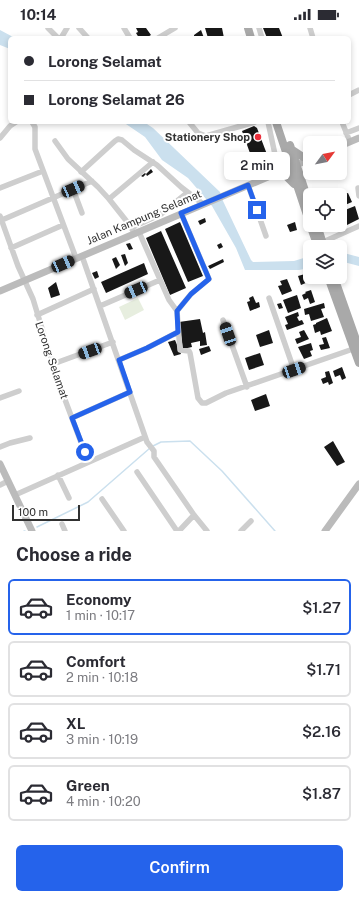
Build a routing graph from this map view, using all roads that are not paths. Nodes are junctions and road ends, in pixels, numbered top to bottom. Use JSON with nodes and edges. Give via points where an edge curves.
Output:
{"nodes":[{"id":1,"x":48,"y":28,"type":"edge"},
{"id":2,"x":67,"y":28,"type":"edge"},
{"id":3,"x":79,"y":28,"type":"edge"},
{"id":4,"x":175,"y":28,"type":"edge"},
{"id":5,"x":57,"y":36,"type":"edge"},
{"id":6,"x":61,"y":36,"type":"edge"},
{"id":7,"x":86,"y":36,"type":"edge"},
{"id":8,"x":161,"y":36,"type":"edge"},
{"id":9,"x":13,"y":124,"type":"edge"},
{"id":10,"x":33,"y":124,"type":"edge"},
{"id":11,"x":191,"y":124,"type":"edge"},
{"id":12,"x":248,"y":124,"type":"edge"},
{"id":13,"x":268,"y":124,"type":"edge"},
{"id":14,"x":277,"y":124,"type":"edge"},
{"id":15,"x":282,"y":124,"type":"edge"},
{"id":16,"x":343,"y":124,"type":"edge"},
{"id":17,"x":359,"y":128,"type":"edge"},
{"id":18,"x":346,"y":133,"type":"junction"},
{"id":19,"x":0,"y":138,"type":"edge"},
{"id":20,"x":359,"y":138,"type":"edge"},
{"id":21,"x":55,"y":141,"type":"dead end"},
{"id":22,"x":350,"y":142,"type":"junction"},
{"id":23,"x":347,"y":143,"type":"edge"},
{"id":24,"x":288,"y":150,"type":"junction"},
{"id":25,"x":303,"y":156,"type":"edge"},
{"id":26,"x":303,"y":161,"type":"edge"},
{"id":27,"x":153,"y":162,"type":"junction"},
{"id":28,"x":293,"y":166,"type":"junction"},
{"id":29,"x":43,"y":171,"type":"junction"},
{"id":30,"x":81,"y":172,"type":"junction"},
{"id":31,"x":276,"y":173,"type":"junction"},
{"id":32,"x":259,"y":177,"type":"junction"},
{"id":33,"x":92,"y":181,"type":"junction"},
{"id":34,"x":248,"y":185,"type":"junction"},
{"id":35,"x":0,"y":188,"type":"edge"},
{"id":36,"x":358,"y":188,"type":"edge"},
{"id":37,"x":73,"y":189,"type":"junction"},
{"id":38,"x":298,"y":190,"type":"junction"},
{"id":39,"x":303,"y":190,"type":"edge"},
{"id":40,"x":187,"y":193,"type":"junction"},
{"id":41,"x":359,"y":196,"type":"edge"},
{"id":42,"x":54,"y":197,"type":"junction"},
{"id":43,"x":109,"y":199,"type":"junction"},
{"id":44,"x":205,"y":203,"type":"junction"},
{"id":45,"x":303,"y":205,"type":"edge"},
{"id":46,"x":82,"y":213,"type":"dead end"},
{"id":47,"x":181,"y":213,"type":"junction"},
{"id":48,"x":1,"y":218,"type":"edge"},
{"id":49,"x":63,"y":225,"type":"junction"},
{"id":50,"x":359,"y":226,"type":"edge"},
{"id":51,"x":135,"y":231,"type":"junction"},
{"id":52,"x":266,"y":236,"type":"dead end"},
{"id":53,"x":332,"y":240,"type":"edge"},
{"id":54,"x":11,"y":248,"type":"junction"},
{"id":55,"x":79,"y":257,"type":"junction"},
{"id":56,"x":25,"y":280,"type":"junction"},
{"id":57,"x":160,"y":280,"type":"junction"},
{"id":58,"x":331,"y":284,"type":"edge"},
{"id":59,"x":336,"y":284,"type":"edge"},
{"id":60,"x":94,"y":289,"type":"junction"},
{"id":61,"x":0,"y":291,"type":"edge"},
{"id":62,"x":269,"y":298,"type":"dead end"},
{"id":63,"x":100,"y":306,"type":"junction"},
{"id":64,"x":177,"y":311,"type":"junction"},
{"id":65,"x":37,"y":315,"type":"junction"},
{"id":66,"x":223,"y":320,"type":"dead end"},
{"id":67,"x":178,"y":332,"type":"junction"},
{"id":68,"x":113,"y":342,"type":"junction"},
{"id":69,"x":356,"y":349,"type":"edge"},
{"id":70,"x":119,"y":360,"type":"junction"},
{"id":71,"x":359,"y":363,"type":"edge"},
{"id":72,"x":53,"y":364,"type":"junction"},
{"id":73,"x":294,"y":370,"type":"junction"},
{"id":74,"x":247,"y":386,"type":"junction"},
{"id":75,"x":19,"y":391,"type":"dead end"},
{"id":76,"x":130,"y":392,"type":"junction"},
{"id":77,"x":0,"y":398,"type":"edge"},
{"id":78,"x":72,"y":418,"type":"junction"},
{"id":79,"x":145,"y":437,"type":"junction"},
{"id":80,"x":30,"y":438,"type":"dead end"},
{"id":81,"x":0,"y":447,"type":"edge"},
{"id":82,"x":88,"y":461,"type":"junction"},
{"id":83,"x":0,"y":464,"type":"edge"},
{"id":84,"x":137,"y":472,"type":"dead end"},
{"id":85,"x":58,"y":475,"type":"junction"},
{"id":86,"x":8,"y":481,"type":"junction"},
{"id":87,"x":0,"y":484,"type":"edge"},
{"id":88,"x":359,"y":484,"type":"edge"},
{"id":89,"x":15,"y":495,"type":"junction"},
{"id":90,"x":69,"y":498,"type":"dead end"},
{"id":91,"x":102,"y":499,"type":"dead end"},
{"id":92,"x":194,"y":515,"type":"junction"},
{"id":93,"x":251,"y":521,"type":"dead end"},
{"id":94,"x":62,"y":524,"type":"dead end"},
{"id":95,"x":32,"y":531,"type":"edge"},
{"id":96,"x":65,"y":531,"type":"edge"},
{"id":97,"x":124,"y":531,"type":"edge"},
{"id":98,"x":178,"y":531,"type":"edge"},
{"id":99,"x":207,"y":531,"type":"edge"},
{"id":100,"x":241,"y":531,"type":"edge"},
{"id":101,"x":325,"y":531,"type":"edge"}],
"edges":[{"from":1,"to":5,"type":"street"},
{"from":2,"to":6,"type":"street"},
{"from":3,"to":7,"type":"street"},
{"from":4,"to":8,"type":"street"},
{"from":9,"to":19,"type":"street"},
{"from":10,"to":29,"type":"street","via":[[35,149]]},
{"from":11,"to":12,"type":"street","via":[[198,133],[206,136]]},
{"from":13,"to":32,"type":"street","via":[[276,162]]},
{"from":14,"to":24,"type":"main road"},
{"from":15,"to":24,"type":"main road"},
{"from":16,"to":18,"type":"street"},
{"from":17,"to":18,"type":"street"},
{"from":18,"to":22,"type":"street"},
{"from":20,"to":22,"type":"street"},
{"from":21,"to":30,"type":"street"},
{"from":22,"to":23,"type":"street"},
{"from":24,"to":25,"type":"main road"},
{"from":24,"to":28,"type":"main road"},
{"from":24,"to":31,"type":"main road"},
{"from":26,"to":28,"type":"street","name":"Jalan Kampung Selamat"},
{"from":27,"to":30,"type":"street","via":[[118,139]]},
{"from":27,"to":40,"type":"street"},
{"from":27,"to":43,"type":"street"},
{"from":28,"to":31,"type":"street","name":"Jalan Kampung Selamat"},
{"from":28,"to":38,"type":"main road"},
{"from":28,"to":39,"type":"main road"},
{"from":29,"to":35,"type":"street"},
{"from":29,"to":42,"type":"street"},
{"from":30,"to":33,"type":"street"},
{"from":31,"to":32,"type":"street","name":"Jalan Kampung Selamat"},
{"from":31,"to":38,"type":"main road","via":[[288,177]]},
{"from":32,"to":34,"type":"street","name":"Jalan Kampung Selamat"},
{"from":33,"to":37,"type":"street"},
{"from":33,"to":43,"type":"street"},
{"from":34,"to":44,"type":"street","name":"Jalan Kampung Selamat"},
{"from":34,"to":52,"type":"street"},
{"from":36,"to":41,"type":"street"},
{"from":37,"to":42,"type":"street"},
{"from":37,"to":46,"type":"street"},
{"from":38,"to":45,"type":"main road"},
{"from":40,"to":44,"type":"street"},
{"from":40,"to":51,"type":"street"},
{"from":42,"to":48,"type":"street"},
{"from":42,"to":49,"type":"street"},
{"from":43,"to":51,"type":"street"},
{"from":44,"to":47,"type":"street","name":"Jalan Kampung Selamat"},
{"from":47,"to":51,"type":"street","name":"Jalan Kampung Selamat"},
{"from":47,"to":64,"type":"street","via":[[209,279],[191,294]]},
{"from":48,"to":54,"type":"street","name":"Lorong Selamat"},
{"from":49,"to":54,"type":"street"},
{"from":49,"to":55,"type":"street"},
{"from":50,"to":53,"type":"street"},
{"from":51,"to":55,"type":"street","name":"Jalan Kampung Selamat"},
{"from":51,"to":57,"type":"street"},
{"from":54,"to":56,"type":"street","name":"Lorong Selamat"},
{"from":55,"to":56,"type":"street","name":"Jalan Kampung Selamat"},
{"from":55,"to":60,"type":"street"},
{"from":56,"to":61,"type":"street","name":"Jalan Kampung Selamat"},
{"from":56,"to":65,"type":"street","name":"Lorong Selamat"},
{"from":57,"to":63,"type":"street"},
{"from":57,"to":64,"type":"street"},
{"from":58,"to":69,"type":"main road"},
{"from":59,"to":69,"type":"main road"},
{"from":60,"to":63,"type":"street"},
{"from":60,"to":65,"type":"street"},
{"from":62,"to":73,"type":"street"},
{"from":63,"to":68,"type":"street"},
{"from":64,"to":67,"type":"street"},
{"from":65,"to":72,"type":"street","name":"Lorong Selamat"},
{"from":66,"to":74,"type":"street"},
{"from":67,"to":70,"type":"street"},
{"from":67,"to":74,"type":"street","via":[[180,350],[190,353],[198,398],[202,403]]},
{"from":68,"to":70,"type":"street"},
{"from":68,"to":72,"type":"street"},
{"from":69,"to":71,"type":"main road"},
{"from":69,"to":73,"type":"street"},
{"from":70,"to":76,"type":"street"},
{"from":72,"to":78,"type":"street","name":"Lorong Selamat"},
{"from":73,"to":74,"type":"street"},
{"from":75,"to":77,"type":"street"},
{"from":76,"to":78,"type":"street"},
{"from":76,"to":79,"type":"street"},
{"from":78,"to":82,"type":"street","name":"Lorong Selamat"},
{"from":79,"to":82,"type":"street"},
{"from":79,"to":92,"type":"street","via":[[154,457]]},
{"from":80,"to":81,"type":"street"},
{"from":82,"to":85,"type":"street"},
{"from":83,"to":86,"type":"street"},
{"from":84,"to":98,"type":"street"},
{"from":85,"to":89,"type":"street"},
{"from":85,"to":90,"type":"street"},
{"from":86,"to":87,"type":"street"},
{"from":86,"to":89,"type":"street"},
{"from":88,"to":101,"type":"street"},
{"from":89,"to":95,"type":"street"},
{"from":91,"to":97,"type":"street"},
{"from":92,"to":98,"type":"street"},
{"from":92,"to":99,"type":"street"},
{"from":93,"to":100,"type":"street"},
{"from":94,"to":96,"type":"street"}]}
